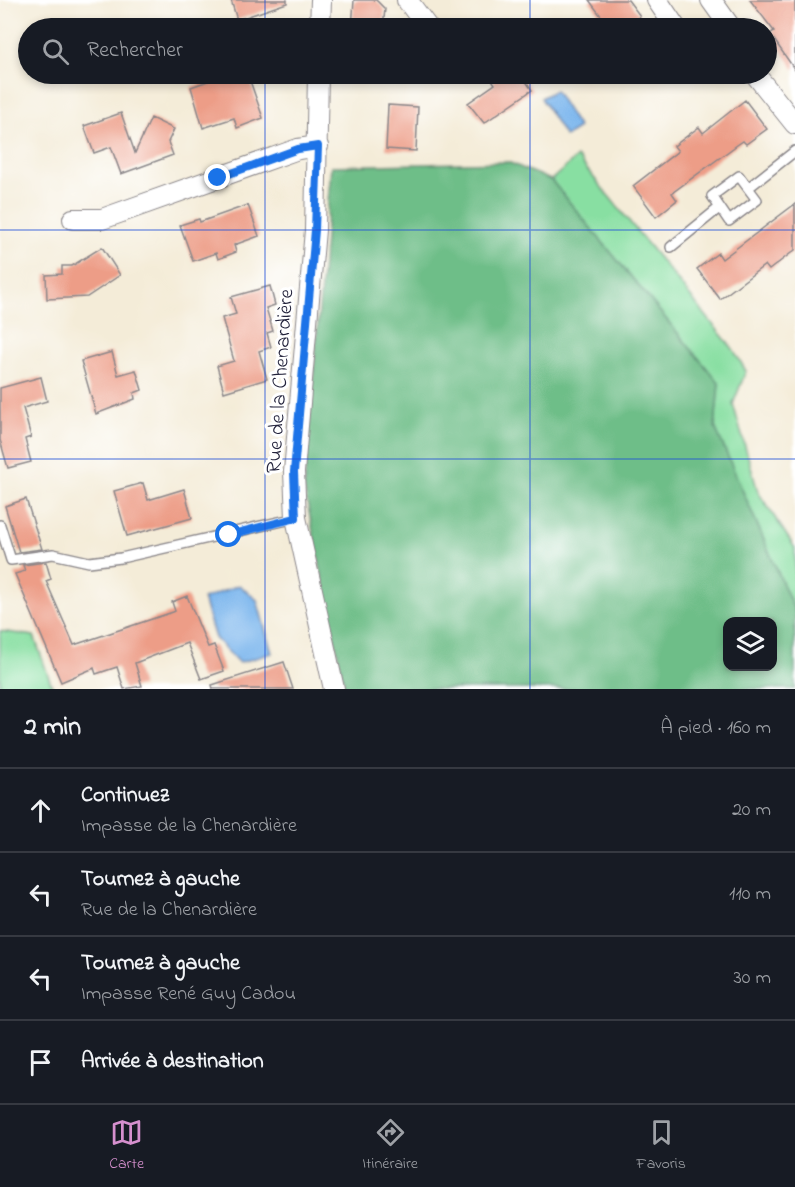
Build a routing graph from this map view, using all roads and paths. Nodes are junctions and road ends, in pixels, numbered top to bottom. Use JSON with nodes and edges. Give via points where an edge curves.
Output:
{"nodes":[{"id":1,"x":321,"y":0,"type":"edge"},
{"id":2,"x":407,"y":0,"type":"edge"},
{"id":3,"x":657,"y":0,"type":"edge"},
{"id":4,"x":711,"y":0,"type":"edge"},
{"id":5,"x":320,"y":18,"type":"edge"},
{"id":6,"x":420,"y":18,"type":"edge"},
{"id":7,"x":669,"y":18,"type":"edge"},
{"id":8,"x":724,"y":18,"type":"edge"},
{"id":9,"x":318,"y":84,"type":"edge"},
{"id":10,"x":763,"y":84,"type":"edge"},
{"id":11,"x":795,"y":124,"type":"edge"},
{"id":12,"x":318,"y":146,"type":"junction"},
{"id":13,"x":795,"y":151,"type":"edge"},
{"id":14,"x":748,"y":188,"type":"junction"},
{"id":15,"x":719,"y":208,"type":"junction"},
{"id":16,"x":74,"y":219,"type":"dead end"},
{"id":17,"x":671,"y":247,"type":"dead end"},
{"id":18,"x":296,"y":518,"type":"junction"},
{"id":19,"x":0,"y":525,"type":"edge"},
{"id":20,"x":334,"y":689,"type":"edge"}],
"edges":[{"from":1,"to":5,"type":"street"},
{"from":2,"to":6,"type":"street"},
{"from":3,"to":7,"type":"street"},
{"from":4,"to":8,"type":"street"},
{"from":9,"to":12,"type":"street","name":"Rue de la Chenardière"},
{"from":10,"to":11,"type":"street"},
{"from":12,"to":16,"type":"street","via":[[298,149],[102,219]]},
{"from":12,"to":18,"type":"street","name":"Rue de la Chenardière","via":[[315,230],[294,472]]},
{"from":13,"to":14,"type":"lane"},
{"from":14,"to":15,"type":"lane","via":[[739,176],[712,196]]},
{"from":14,"to":15,"type":"lane","via":[[757,200],[729,221]]},
{"from":15,"to":17,"type":"lane"},
{"from":18,"to":19,"type":"lane","via":[[89,562],[52,554],[11,560]]},
{"from":18,"to":20,"type":"street","name":"Rue de la Chenardière"}]}
